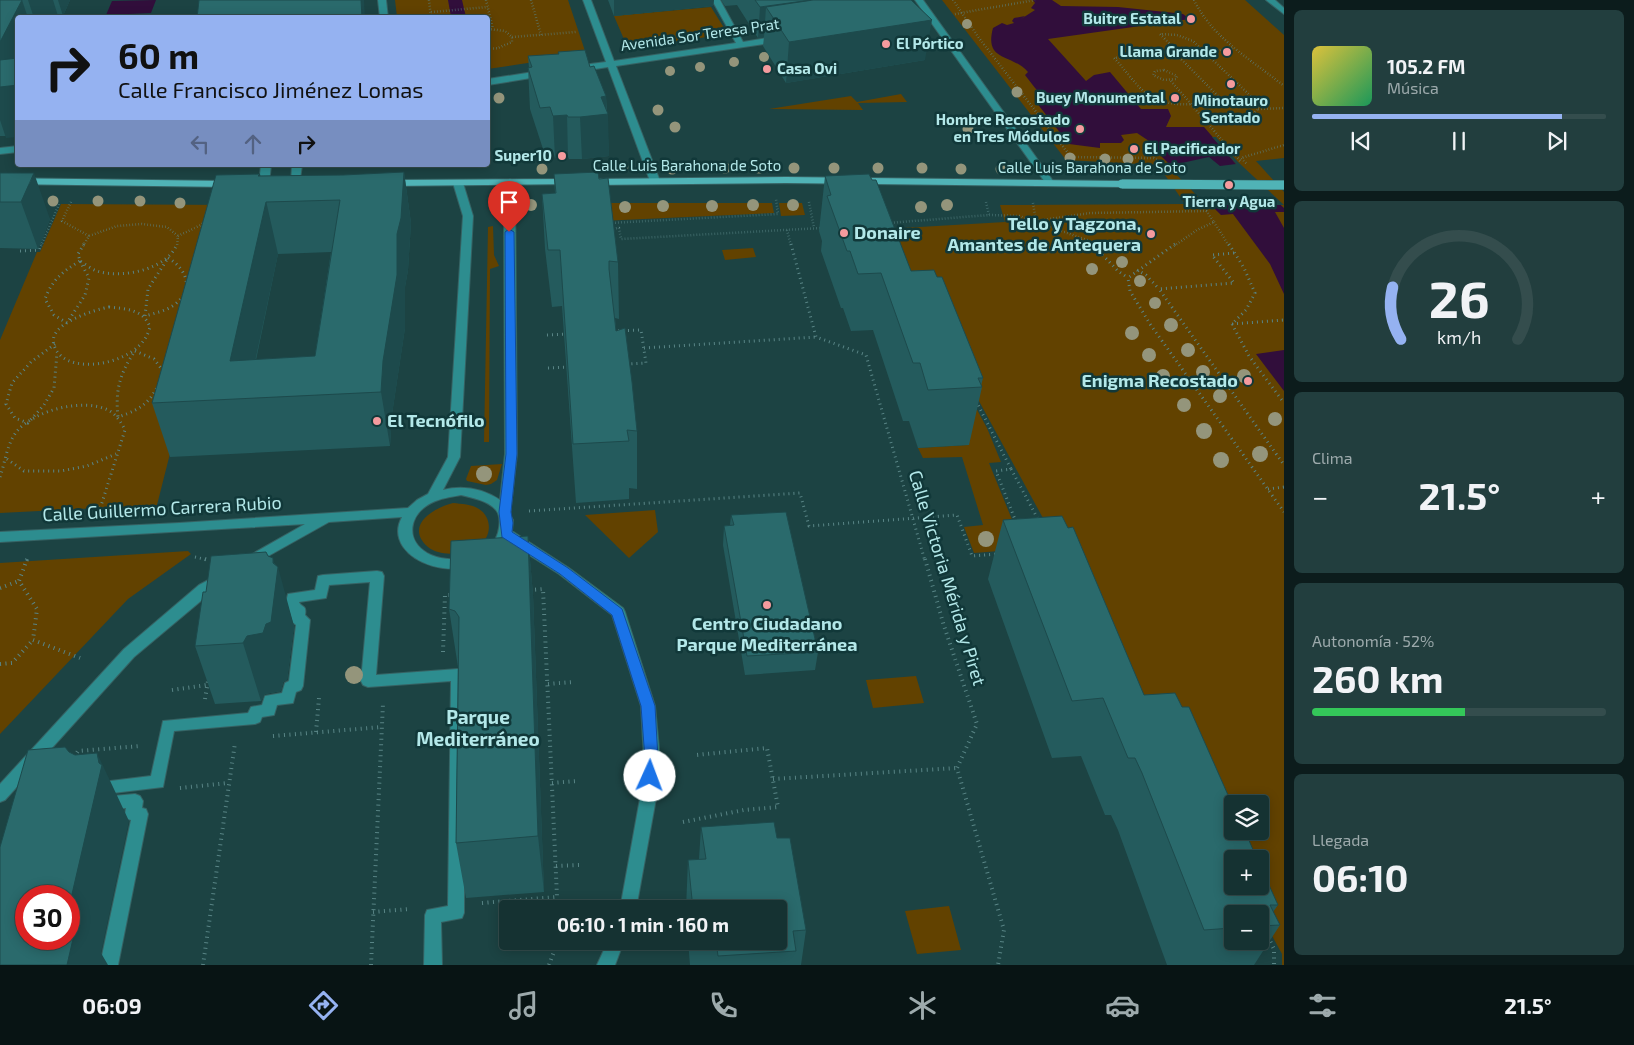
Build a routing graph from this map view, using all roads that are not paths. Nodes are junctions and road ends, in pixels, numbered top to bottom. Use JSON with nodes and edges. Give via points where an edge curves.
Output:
{"nodes":[{"id":1,"x":382,"y":0,"type":"edge"},
{"id":2,"x":587,"y":0,"type":"edge"},
{"id":3,"x":716,"y":0,"type":"edge"},
{"id":4,"x":919,"y":0,"type":"edge"},
{"id":5,"x":1270,"y":0,"type":"edge"},
{"id":6,"x":1284,"y":12,"type":"edge"},
{"id":7,"x":384,"y":15,"type":"edge"},
{"id":8,"x":789,"y":38,"type":"edge"},
{"id":9,"x":741,"y":45,"type":"junction"},
{"id":10,"x":611,"y":64,"type":"junction"},
{"id":11,"x":490,"y":82,"type":"edge"},
{"id":12,"x":15,"y":149,"type":"edge"},
{"id":13,"x":0,"y":151,"type":"edge"},
{"id":14,"x":266,"y":167,"type":"edge"},
{"id":15,"x":297,"y":167,"type":"edge"},
{"id":16,"x":0,"y":181,"type":"edge"},
{"id":17,"x":655,"y":181,"type":"junction"},
{"id":18,"x":510,"y":182,"type":"junction"},
{"id":19,"x":382,"y":183,"type":"edge"},
{"id":20,"x":458,"y":183,"type":"junction"},
{"id":21,"x":1050,"y":183,"type":"junction"},
{"id":22,"x":237,"y":184,"type":"edge"},
{"id":23,"x":264,"y":184,"type":"edge"},
{"id":24,"x":296,"y":184,"type":"edge"},
{"id":25,"x":1284,"y":185,"type":"edge"},
{"id":26,"x":432,"y":497,"type":"junction"},
{"id":27,"x":412,"y":512,"type":"junction"},
{"id":28,"x":505,"y":512,"type":"junction"},
{"id":29,"x":326,"y":518,"type":"junction"},
{"id":30,"x":506,"y":534,"type":"junction"},
{"id":31,"x":0,"y":537,"type":"edge"},
{"id":32,"x":0,"y":795,"type":"edge"},
{"id":33,"x":630,"y":900,"type":"edge"},
{"id":34,"x":612,"y":950,"type":"edge"},
{"id":35,"x":109,"y":965,"type":"edge"},
{"id":36,"x":433,"y":965,"type":"edge"},
{"id":37,"x":606,"y":965,"type":"edge"}],
"edges":[{"from":1,"to":7,"type":"street"},
{"from":2,"to":10,"type":"street"},
{"from":3,"to":9,"type":"street"},
{"from":4,"to":21,"type":"street","via":[[928,18]]},
{"from":5,"to":6,"type":"street"},
{"from":8,"to":9,"type":"street","name":"Avenida Sor Teresa Prat"},
{"from":9,"to":10,"type":"street","name":"Avenida Sor Teresa Prat"},
{"from":10,"to":11,"type":"street","name":"Avenida Sor Teresa Prat"},
{"from":10,"to":17,"type":"street"},
{"from":12,"to":13,"type":"street"},
{"from":14,"to":23,"type":"street"},
{"from":15,"to":24,"type":"street"},
{"from":16,"to":22,"type":"main road"},
{"from":17,"to":18,"type":"main road","name":"Calle Luis Barahona de Soto"},
{"from":17,"to":21,"type":"main road","name":"Calle Luis Barahona de Soto"},
{"from":18,"to":20,"type":"main road","name":"Calle Luis Barahona de Soto"},
{"from":18,"to":28,"type":"street","via":[[512,454]]},
{"from":19,"to":20,"type":"main road","name":"Calle Luis Barahona de Soto"},
{"from":20,"to":26,"type":"street","via":[[468,216],[454,457]]},
{"from":21,"to":25,"type":"main road","name":"Calle Luis Barahona de Soto","bridge":true},
{"from":26,"to":27,"type":"street"},
{"from":26,"to":28,"type":"street","via":[[446,492],[475,493],[488,497]]},
{"from":27,"to":29,"type":"street","name":"Calle Guillermo Carrera Rubio"},
{"from":27,"to":30,"type":"street","via":[[405,528],[408,545],[416,554],[443,564],[459,564],[482,557],[500,544]]},
{"from":28,"to":30,"type":"street"},
{"from":29,"to":31,"type":"street","name":"Calle Guillermo Carrera Rubio"},
{"from":29,"to":32,"type":"street","name":"Calle Guillermo Carrera Rubio","via":[[204,590],[129,653]]},
{"from":30,"to":33,"type":"street","via":[[564,571],[618,612],[648,706],[652,759]]},
{"from":34,"to":37,"type":"street"},
{"from":35,"to":36,"type":"street","via":[[140,814],[133,814],[135,801],[103,803],[107,787],[158,782],[168,725],[256,718],[256,711],[269,710],[270,700],[288,699],[290,687],[296,686],[303,620],[297,620],[299,609],[291,610],[293,598],[321,594],[323,580],[377,576],[368,681],[458,675],[456,913],[433,914]]}]}
